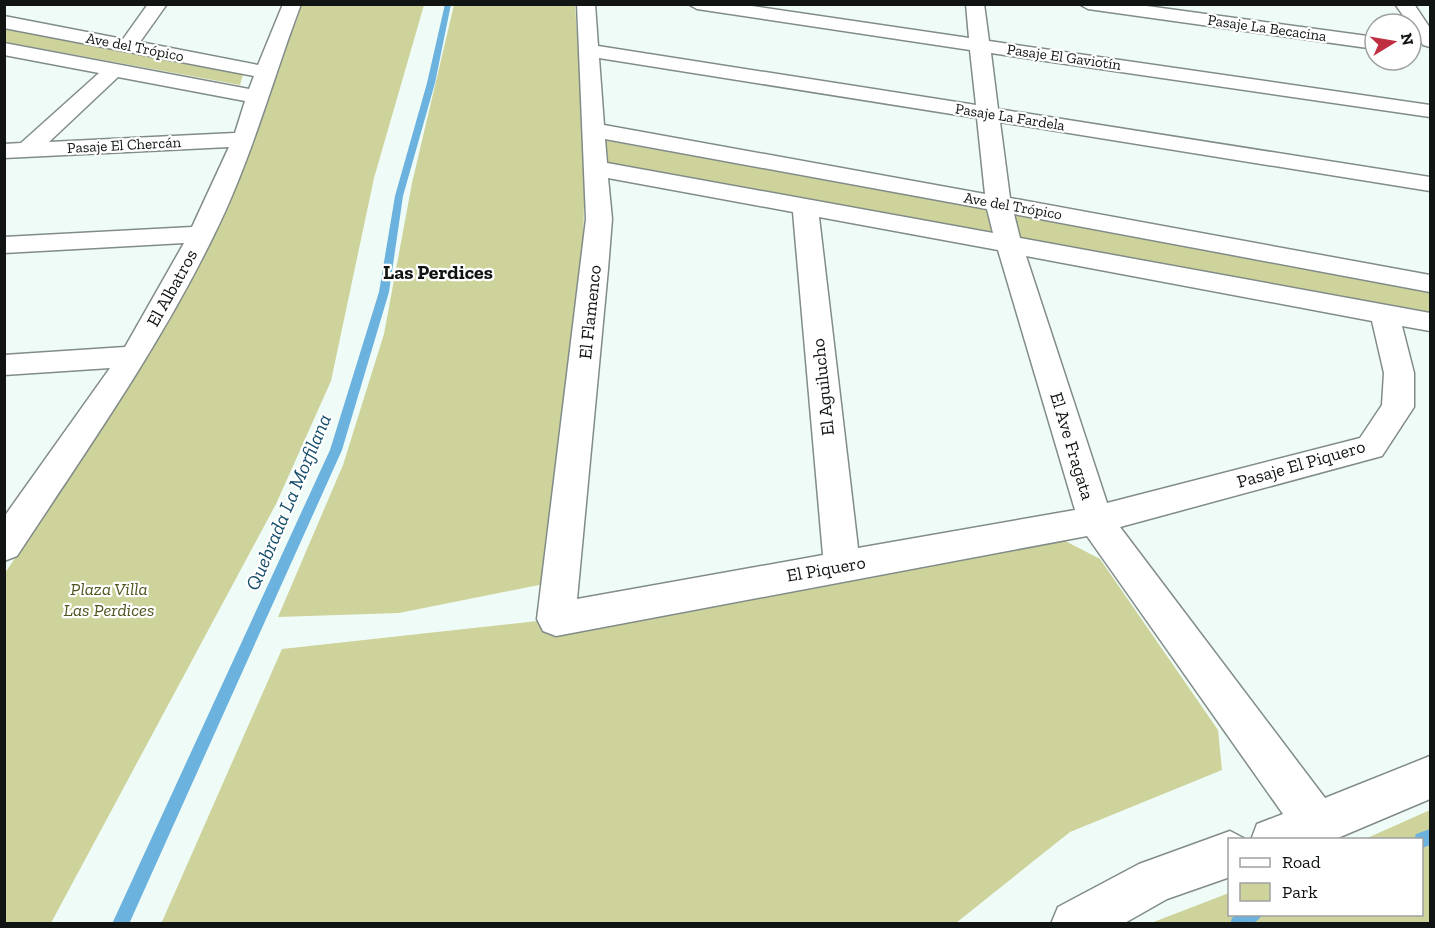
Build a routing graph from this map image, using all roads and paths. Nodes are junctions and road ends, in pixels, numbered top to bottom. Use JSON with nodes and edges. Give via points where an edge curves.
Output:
{"nodes":[{"id":1,"x":158,"y":4,"type":"edge"},
{"id":2,"x":292,"y":4,"type":"edge"},
{"id":3,"x":586,"y":4,"type":"edge"},
{"id":4,"x":696,"y":4,"type":"edge"},
{"id":5,"x":842,"y":4,"type":"edge"},
{"id":6,"x":975,"y":4,"type":"edge"},
{"id":7,"x":1088,"y":4,"type":"edge"},
{"id":8,"x":1246,"y":4,"type":"edge"},
{"id":9,"x":1404,"y":4,"type":"edge"},
{"id":10,"x":4,"y":22,"type":"edge"},
{"id":11,"x":840,"y":25,"type":"junction"},
{"id":12,"x":1256,"y":26,"type":"junction"},
{"id":13,"x":1431,"y":40,"type":"edge"},
{"id":14,"x":1363,"y":41,"type":"edge"},
{"id":15,"x":128,"y":45,"type":"junction"},
{"id":16,"x":980,"y":45,"type":"junction"},
{"id":17,"x":4,"y":49,"type":"edge"},
{"id":18,"x":589,"y":50,"type":"junction"},
{"id":19,"x":114,"y":70,"type":"junction"},
{"id":20,"x":265,"y":72,"type":"junction"},
{"id":21,"x":256,"y":97,"type":"junction"},
{"id":22,"x":1431,"y":111,"type":"edge"},
{"id":23,"x":988,"y":114,"type":"junction"},
{"id":24,"x":595,"y":130,"type":"junction"},
{"id":25,"x":244,"y":139,"type":"junction"},
{"id":26,"x":16,"y":150,"type":"edge"},
{"id":27,"x":596,"y":168,"type":"junction"},
{"id":28,"x":1431,"y":184,"type":"edge"},
{"id":29,"x":998,"y":203,"type":"junction"},
{"id":30,"x":805,"y":207,"type":"junction"},
{"id":31,"x":202,"y":234,"type":"junction"},
{"id":32,"x":1008,"y":244,"type":"junction"},
{"id":33,"x":4,"y":245,"type":"edge"},
{"id":34,"x":1431,"y":283,"type":"edge"},
{"id":35,"x":1385,"y":314,"type":"junction"},
{"id":36,"x":1431,"y":322,"type":"edge"},
{"id":37,"x":134,"y":356,"type":"junction"},
{"id":38,"x":4,"y":365,"type":"edge"},
{"id":39,"x":15,"y":516,"type":"edge"},
{"id":40,"x":1095,"y":520,"type":"junction"},
{"id":41,"x":4,"y":546,"type":"edge"},
{"id":42,"x":842,"y":566,"type":"junction"},
{"id":43,"x":556,"y":619,"type":"joint"},
{"id":44,"x":1431,"y":778,"type":"edge"},
{"id":45,"x":1317,"y":824,"type":"junction"},
{"id":46,"x":1278,"y":838,"type":"edge"},
{"id":47,"x":1228,"y":855,"type":"edge"},
{"id":48,"x":1075,"y":924,"type":"edge"}],
"edges":[{"from":1,"to":15,"type":"street"},
{"from":2,"to":20,"type":"street","name":"El Albatros"},
{"from":3,"to":18,"type":"street","name":"El Flamenco"},
{"from":4,"to":11,"type":"street","name":"Pasaje El Gaviotín"},
{"from":5,"to":11,"type":"street"},
{"from":6,"to":16,"type":"street","name":"El Ave Fragata"},
{"from":7,"to":12,"type":"street","name":"Pasaje La Becacina"},
{"from":8,"to":12,"type":"street"},
{"from":9,"to":13,"type":"street"},
{"from":10,"to":15,"type":"street","name":"Ave del Trópico"},
{"from":11,"to":16,"type":"street","name":"Pasaje El Gaviotín"},
{"from":12,"to":14,"type":"street","name":"Pasaje La Becacina"},
{"from":15,"to":20,"type":"street","name":"Ave del Trópico"},
{"from":16,"to":22,"type":"street","name":"Pasaje El Gaviotín"},
{"from":16,"to":23,"type":"street","name":"El Ave Fragata"},
{"from":17,"to":19,"type":"street","name":"Ave del Trópico"},
{"from":18,"to":23,"type":"street","name":"Pasaje La Fardela"},
{"from":18,"to":24,"type":"street","name":"El Flamenco"},
{"from":19,"to":21,"type":"street","name":"Ave del Trópico"},
{"from":19,"to":26,"type":"street"},
{"from":20,"to":21,"type":"street","name":"El Albatros"},
{"from":21,"to":25,"type":"street","name":"El Albatros"},
{"from":23,"to":28,"type":"street","name":"Pasaje La Fardela"},
{"from":23,"to":29,"type":"street","name":"El Ave Fragata"},
{"from":24,"to":27,"type":"street","name":"El Flamenco"},
{"from":24,"to":29,"type":"street","name":"Ave del Trópico"},
{"from":25,"to":26,"type":"street","name":"Pasaje El Chercán"},
{"from":25,"to":31,"type":"street","name":"El Albatros"},
{"from":27,"to":30,"type":"street"},
{"from":27,"to":43,"type":"street","name":"El Flamenco","via":[[599,219],[595,269]]},
{"from":29,"to":32,"type":"street","name":"El Ave Fragata"},
{"from":29,"to":34,"type":"street","name":"Ave del Trópico"},
{"from":30,"to":32,"type":"street"},
{"from":30,"to":42,"type":"street","name":"El Aguilucho"},
{"from":31,"to":33,"type":"street"},
{"from":31,"to":37,"type":"street","name":"El Albatros"},
{"from":32,"to":35,"type":"street"},
{"from":32,"to":40,"type":"street","name":"El Ave Fragata"},
{"from":35,"to":36,"type":"street"},
{"from":35,"to":40,"type":"street","name":"Pasaje El Piquero","via":[[1399,373],[1398,407],[1371,447]]},
{"from":37,"to":38,"type":"street"},
{"from":37,"to":39,"type":"street","name":"El Albatros"},
{"from":39,"to":41,"type":"street","name":"El Albatros"},
{"from":40,"to":42,"type":"street","name":"El Piquero"},
{"from":40,"to":45,"type":"street","name":"El Ave Fragata"},
{"from":42,"to":43,"type":"street","name":"El Piquero"},
{"from":44,"to":45,"type":"street"},
{"from":45,"to":46,"type":"street"},
{"from":47,"to":48,"type":"street","via":[[1155,880]]}]}
